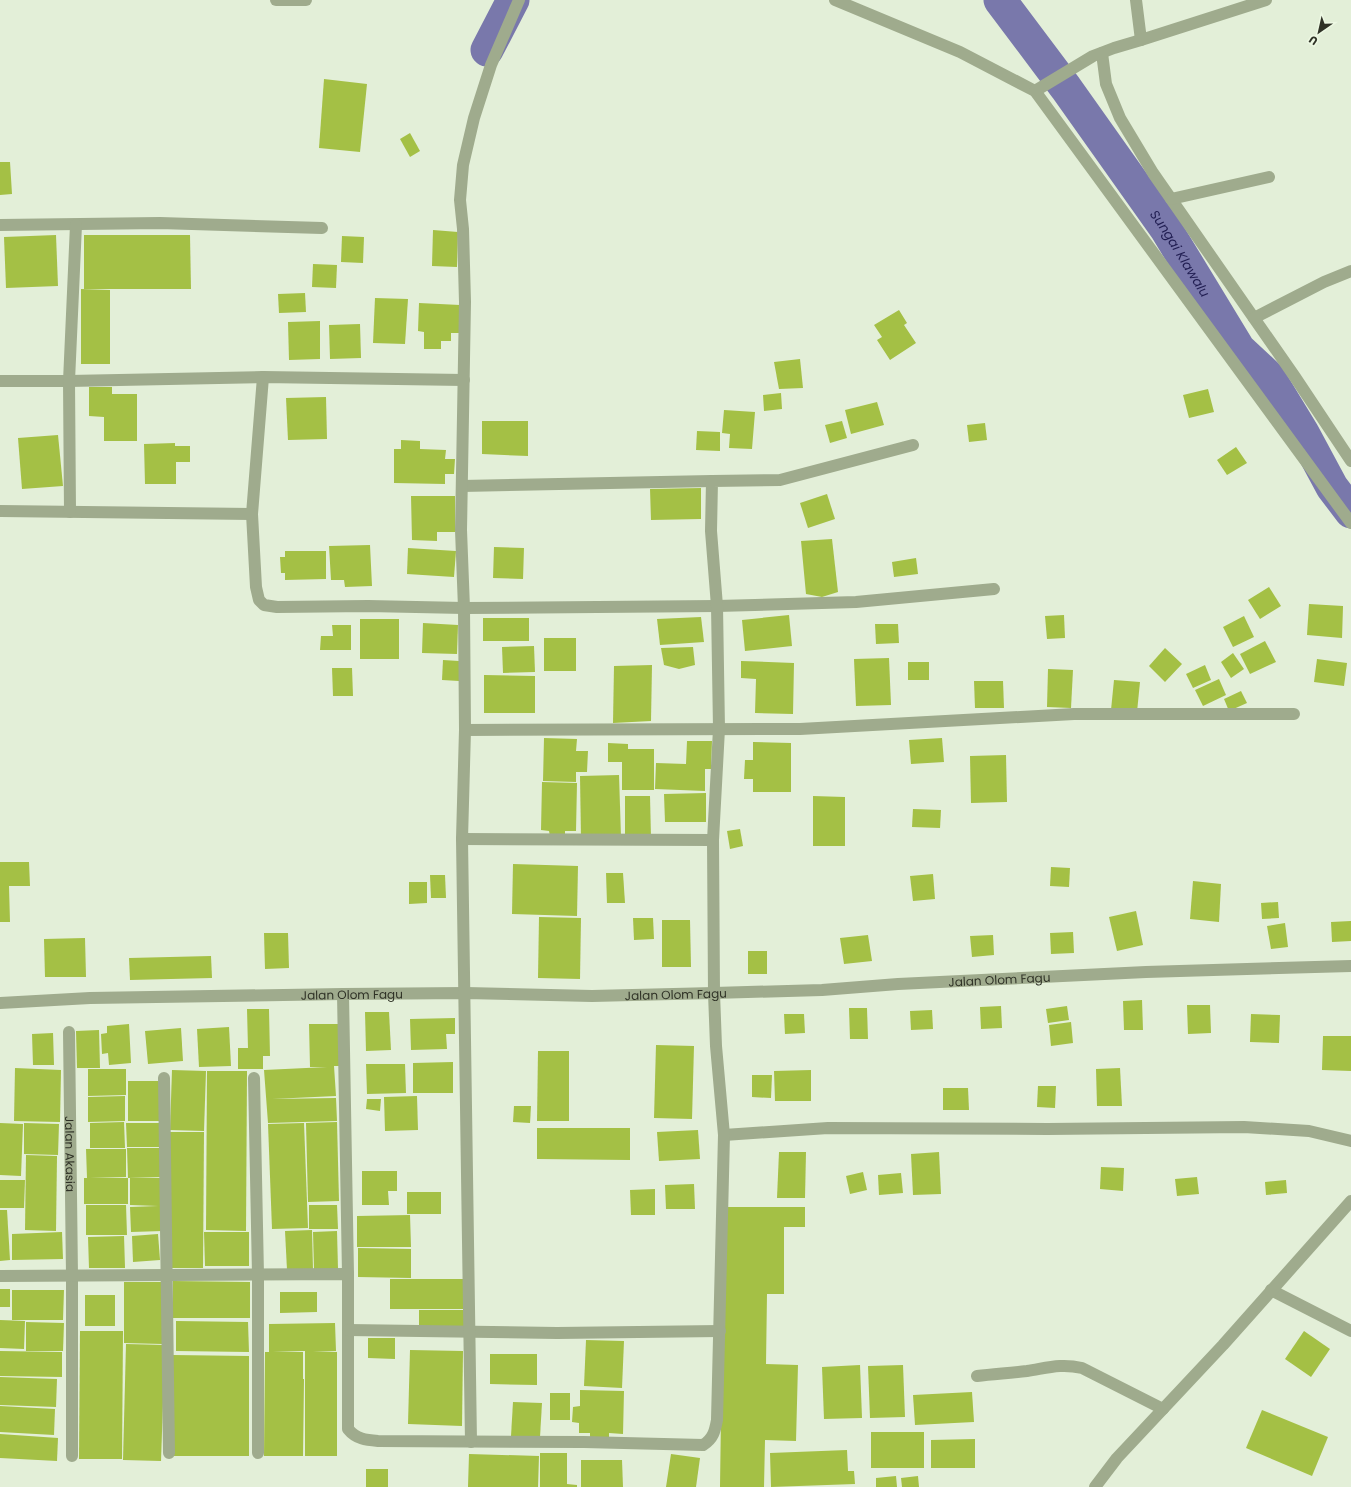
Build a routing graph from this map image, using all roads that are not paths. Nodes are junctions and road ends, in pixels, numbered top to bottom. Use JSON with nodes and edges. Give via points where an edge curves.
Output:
{"nodes":[{"id":1,"x":276,"y":0,"type":"edge"},
{"id":2,"x":306,"y":0,"type":"edge"},
{"id":3,"x":519,"y":0,"type":"edge"},
{"id":4,"x":836,"y":0,"type":"edge"},
{"id":5,"x":1136,"y":0,"type":"edge"},
{"id":6,"x":1266,"y":0,"type":"edge"},
{"id":7,"x":1141,"y":40,"type":"junction"},
{"id":8,"x":1102,"y":53,"type":"junction"},
{"id":9,"x":1035,"y":91,"type":"junction"},
{"id":10,"x":1269,"y":176,"type":"dead end"},
{"id":11,"x":1171,"y":199,"type":"junction"},
{"id":12,"x":0,"y":225,"type":"edge"},
{"id":13,"x":76,"y":225,"type":"junction"},
{"id":14,"x":322,"y":228,"type":"dead end"},
{"id":15,"x":1351,"y":271,"type":"edge"},
{"id":16,"x":1254,"y":318,"type":"junction"},
{"id":17,"x":263,"y":377,"type":"junction"},
{"id":18,"x":464,"y":380,"type":"junction"},
{"id":19,"x":0,"y":381,"type":"edge"},
{"id":20,"x":69,"y":381,"type":"junction"},
{"id":21,"x":913,"y":445,"type":"dead end"},
{"id":22,"x":1351,"y":461,"type":"edge"},
{"id":23,"x":712,"y":481,"type":"junction"},
{"id":24,"x":462,"y":486,"type":"junction"},
{"id":25,"x":0,"y":511,"type":"edge"},
{"id":26,"x":70,"y":512,"type":"junction"},
{"id":27,"x":252,"y":514,"type":"junction"},
{"id":28,"x":1351,"y":523,"type":"edge"},
{"id":29,"x":994,"y":589,"type":"dead end"},
{"id":30,"x":717,"y":606,"type":"junction"},
{"id":31,"x":464,"y":608,"type":"junction"},
{"id":32,"x":1294,"y":714,"type":"dead end"},
{"id":33,"x":719,"y":729,"type":"junction"},
{"id":34,"x":465,"y":730,"type":"junction"},
{"id":35,"x":462,"y":839,"type":"junction"},
{"id":36,"x":714,"y":840,"type":"junction"},
{"id":37,"x":1351,"y":966,"type":"edge"},
{"id":38,"x":466,"y":993,"type":"junction"},
{"id":39,"x":714,"y":993,"type":"junction"},
{"id":40,"x":343,"y":994,"type":"junction"},
{"id":41,"x":0,"y":1003,"type":"edge"},
{"id":42,"x":69,"y":1032,"type":"dead end"},
{"id":43,"x":164,"y":1078,"type":"dead end"},
{"id":44,"x":254,"y":1078,"type":"dead end"},
{"id":45,"x":724,"y":1135,"type":"junction"},
{"id":46,"x":1351,"y":1141,"type":"edge"},
{"id":47,"x":1351,"y":1200,"type":"edge"},
{"id":48,"x":348,"y":1274,"type":"junction"},
{"id":49,"x":72,"y":1275,"type":"junction"},
{"id":50,"x":166,"y":1275,"type":"junction"},
{"id":51,"x":258,"y":1275,"type":"junction"},
{"id":52,"x":0,"y":1276,"type":"edge"},
{"id":53,"x":1271,"y":1290,"type":"junction"},
{"id":54,"x":348,"y":1330,"type":"junction"},
{"id":55,"x":720,"y":1330,"type":"junction"},
{"id":56,"x":1351,"y":1331,"type":"edge"},
{"id":57,"x":470,"y":1332,"type":"junction"},
{"id":58,"x":977,"y":1376,"type":"dead end"},
{"id":59,"x":1163,"y":1410,"type":"junction"},
{"id":60,"x":471,"y":1442,"type":"junction"},
{"id":61,"x":168,"y":1453,"type":"dead end"},
{"id":62,"x":258,"y":1453,"type":"dead end"},
{"id":63,"x":72,"y":1456,"type":"dead end"},
{"id":64,"x":1095,"y":1487,"type":"edge"}],
"edges":[{"from":1,"to":2,"type":"street"},
{"from":3,"to":18,"type":"street","via":[[482,91],[463,165],[460,200],[465,302]]},
{"from":4,"to":9,"type":"street","via":[[960,52]]},
{"from":5,"to":7,"type":"street"},
{"from":6,"to":7,"type":"street"},
{"from":7,"to":8,"type":"street"},
{"from":8,"to":9,"type":"street"},
{"from":8,"to":11,"type":"street","via":[[1106,84],[1120,118]]},
{"from":9,"to":28,"type":"street"},
{"from":10,"to":11,"type":"street"},
{"from":11,"to":16,"type":"street"},
{"from":12,"to":13,"type":"street"},
{"from":13,"to":14,"type":"street","via":[[160,223]]},
{"from":13,"to":20,"type":"street"},
{"from":15,"to":16,"type":"street"},
{"from":16,"to":22,"type":"street"},
{"from":17,"to":18,"type":"street"},
{"from":17,"to":20,"type":"street"},
{"from":17,"to":27,"type":"street"},
{"from":18,"to":24,"type":"street"},
{"from":19,"to":20,"type":"street"},
{"from":20,"to":26,"type":"street"},
{"from":21,"to":23,"type":"street","via":[[780,480]]},
{"from":23,"to":24,"type":"street"},
{"from":23,"to":30,"type":"street","via":[[711,531]]},
{"from":24,"to":31,"type":"street"},
{"from":25,"to":26,"type":"street"},
{"from":26,"to":27,"type":"street"},
{"from":27,"to":31,"type":"street","via":[[256,587],[259,600],[264,605]]},
{"from":29,"to":30,"type":"street","via":[[856,602]]},
{"from":30,"to":31,"type":"street"},
{"from":30,"to":33,"type":"street"},
{"from":31,"to":34,"type":"street"},
{"from":32,"to":33,"type":"street","via":[[1074,714],[800,729]]},
{"from":33,"to":34,"type":"street"},
{"from":33,"to":36,"type":"street"},
{"from":34,"to":35,"type":"street"},
{"from":35,"to":36,"type":"street"},
{"from":35,"to":38,"type":"street"},
{"from":36,"to":39,"type":"street"},
{"from":37,"to":39,"type":"street","name":"Jalan Olom Fagu","via":[[1169,971],[822,990]]},
{"from":38,"to":39,"type":"street","name":"Jalan Olom Fagu","via":[[592,996]]},
{"from":38,"to":40,"type":"street","name":"Jalan Olom Fagu"},
{"from":38,"to":57,"type":"street"},
{"from":39,"to":45,"type":"street"},
{"from":40,"to":41,"type":"street","name":"Jalan Olom Fagu","via":[[90,998]]},
{"from":40,"to":48,"type":"street"},
{"from":42,"to":49,"type":"street","name":"Jalan Akasia"},
{"from":43,"to":50,"type":"street"},
{"from":44,"to":51,"type":"street"},
{"from":45,"to":46,"type":"street","via":[[828,1128],[1236,1127],[1309,1131]]},
{"from":45,"to":55,"type":"street"},
{"from":47,"to":53,"type":"street"},
{"from":48,"to":51,"type":"street"},
{"from":48,"to":54,"type":"street"},
{"from":49,"to":50,"type":"street"},
{"from":49,"to":52,"type":"street"},
{"from":49,"to":63,"type":"street","name":"Jalan Akasia"},
{"from":50,"to":51,"type":"street"},
{"from":50,"to":61,"type":"street"},
{"from":51,"to":62,"type":"street"},
{"from":53,"to":56,"type":"street"},
{"from":53,"to":59,"type":"street"},
{"from":54,"to":57,"type":"street"},
{"from":54,"to":60,"type":"street","via":[[348,1429],[352,1434],[378,1441]]},
{"from":55,"to":57,"type":"street"},
{"from":55,"to":60,"type":"street","via":[[717,1420],[712,1438],[703,1445]]},
{"from":57,"to":60,"type":"street"},
{"from":58,"to":59,"type":"street","via":[[1071,1365],[1082,1368]]},
{"from":59,"to":64,"type":"street","via":[[1117,1458]]}]}
